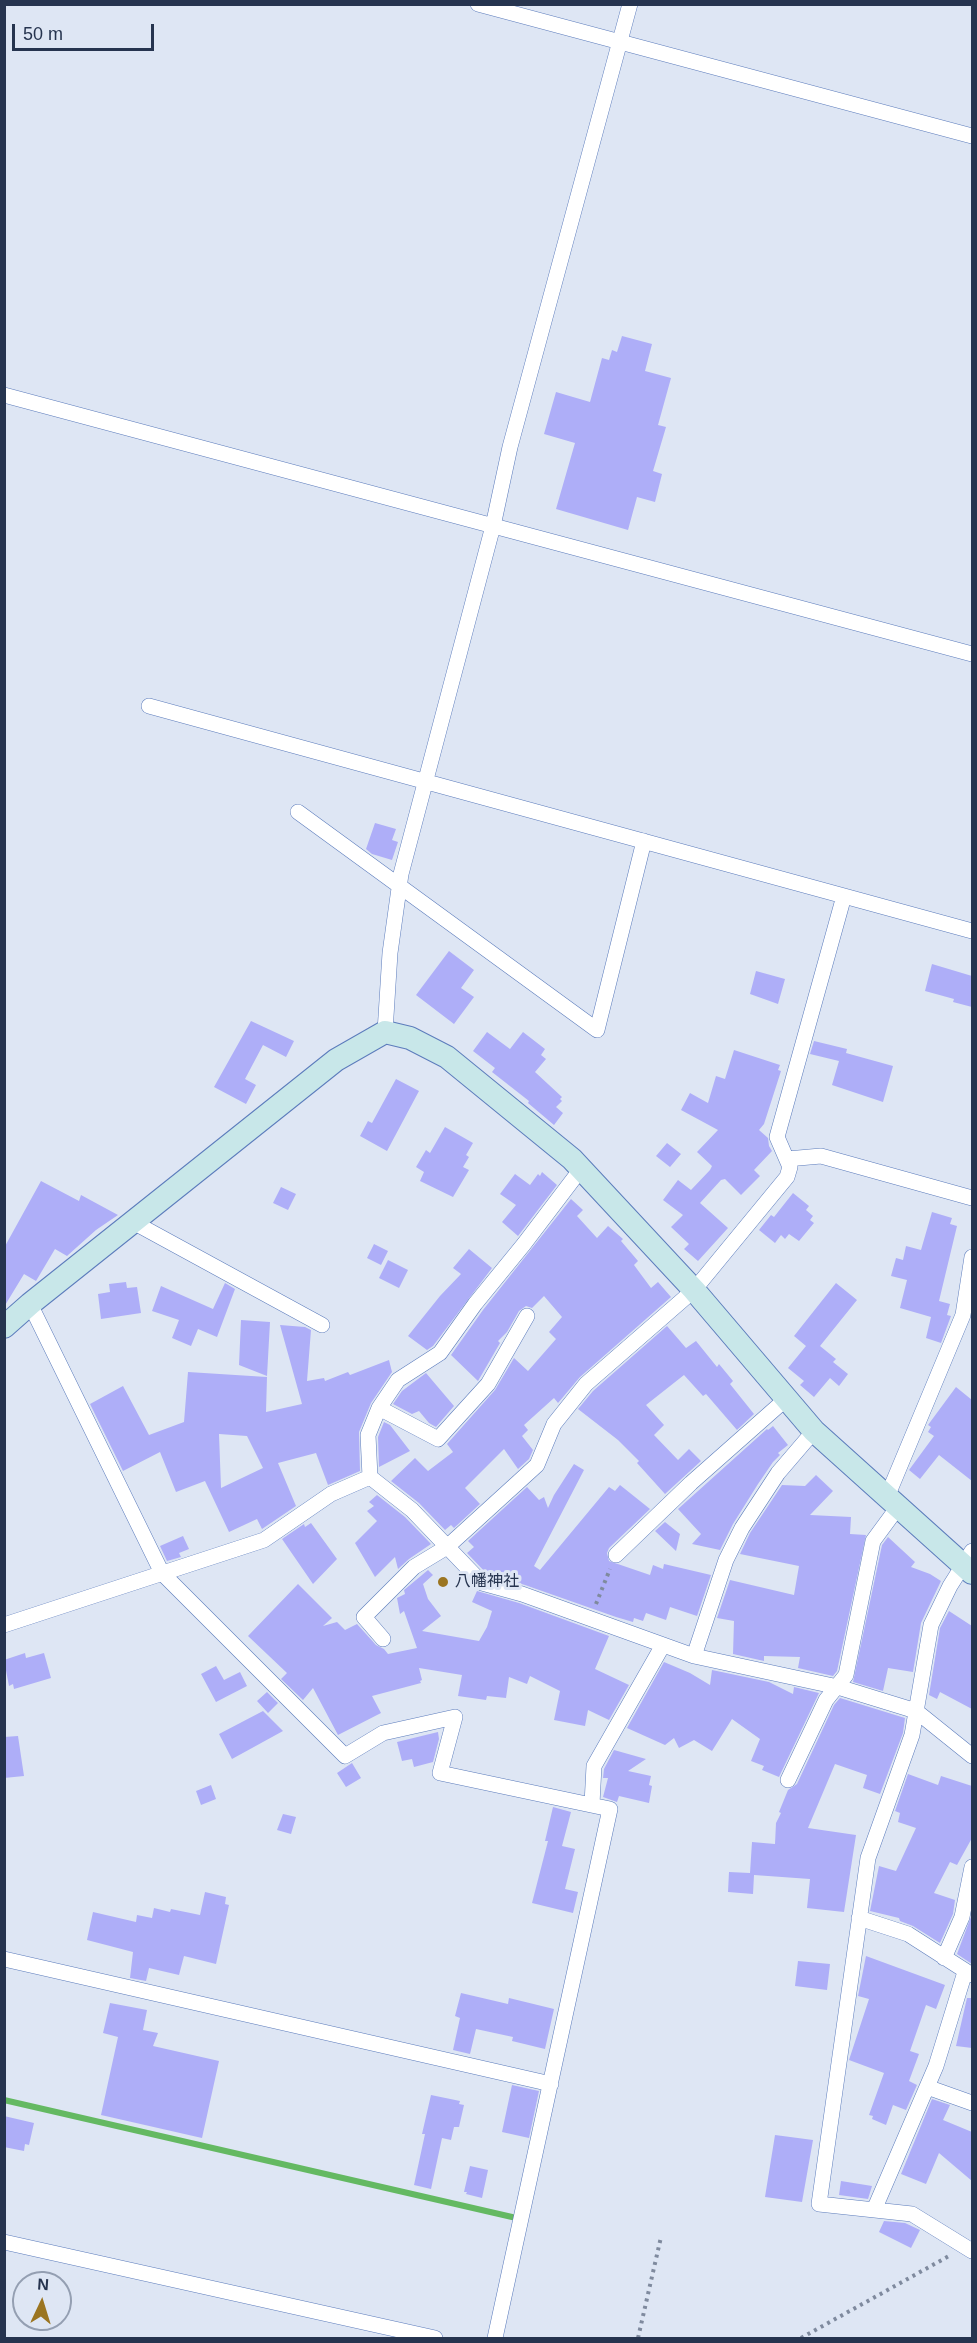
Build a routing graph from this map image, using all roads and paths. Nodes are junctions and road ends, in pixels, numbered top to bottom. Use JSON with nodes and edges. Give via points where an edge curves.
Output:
{"nodes":[{"id":1,"x":478,"y":4,"type":"edge"},
{"id":2,"x":630,"y":4,"type":"edge"},
{"id":3,"x":619,"y":42,"type":"junction"},
{"id":4,"x":972,"y":136,"type":"edge"},
{"id":5,"x":4,"y":395,"type":"edge"},
{"id":6,"x":493,"y":526,"type":"junction"},
{"id":7,"x":972,"y":654,"type":"edge"},
{"id":8,"x":148,"y":706,"type":"dead end"},
{"id":9,"x":424,"y":782,"type":"junction"},
{"id":10,"x":298,"y":812,"type":"dead end"},
{"id":11,"x":644,"y":841,"type":"junction"},
{"id":12,"x":398,"y":885,"type":"junction"},
{"id":13,"x":844,"y":896,"type":"junction"},
{"id":14,"x":972,"y":931,"type":"edge"},
{"id":15,"x":385,"y":1032,"type":"junction"},
{"id":16,"x":787,"y":1159,"type":"junction"},
{"id":17,"x":582,"y":1169,"type":"junction"},
{"id":18,"x":972,"y":1198,"type":"edge"},
{"id":19,"x":133,"y":1222,"type":"junction"},
{"id":20,"x":972,"y":1257,"type":"edge"},
{"id":21,"x":694,"y":1290,"type":"junction"},
{"id":22,"x":30,"y":1304,"type":"junction"},
{"id":23,"x":527,"y":1316,"type":"dead end"},
{"id":24,"x":322,"y":1325,"type":"dead end"},
{"id":25,"x":4,"y":1327,"type":"edge"},
{"id":26,"x":786,"y":1399,"type":"junction"},
{"id":27,"x":379,"y":1408,"type":"junction"},
{"id":28,"x":814,"y":1431,"type":"junction"},
{"id":29,"x":370,"y":1477,"type":"junction"},
{"id":30,"x":893,"y":1502,"type":"junction"},
{"id":31,"x":447,"y":1547,"type":"junction"},
{"id":32,"x":616,"y":1556,"type":"joint"},
{"id":33,"x":970,"y":1563,"type":"edge"},
{"id":34,"x":162,"y":1574,"type":"junction"},
{"id":35,"x":590,"y":1618,"type":"junction"},
{"id":36,"x":4,"y":1625,"type":"edge"},
{"id":37,"x":383,"y":1639,"type":"dead end"},
{"id":38,"x":663,"y":1645,"type":"junction"},
{"id":39,"x":694,"y":1656,"type":"junction"},
{"id":40,"x":838,"y":1687,"type":"junction"},
{"id":41,"x":916,"y":1711,"type":"junction"},
{"id":42,"x":972,"y":1755,"type":"edge"},
{"id":43,"x":788,"y":1780,"type":"dead end"},
{"id":44,"x":592,"y":1804,"type":"junction"},
{"id":45,"x":972,"y":1867,"type":"edge"},
{"id":46,"x":860,"y":1918,"type":"junction"},
{"id":47,"x":944,"y":1958,"type":"junction"},
{"id":48,"x":4,"y":1959,"type":"edge"},
{"id":49,"x":969,"y":1973,"type":"edge"},
{"id":50,"x":551,"y":2084,"type":"junction"},
{"id":51,"x":927,"y":2087,"type":"junction"},
{"id":52,"x":972,"y":2103,"type":"edge"},
{"id":53,"x":874,"y":2210,"type":"junction"},
{"id":54,"x":661,"y":2237,"type":"dead end"},
{"id":55,"x":4,"y":2242,"type":"edge"},
{"id":56,"x":969,"y":2249,"type":"edge"},
{"id":57,"x":435,"y":2338,"type":"edge"},
{"id":58,"x":495,"y":2338,"type":"edge"},
{"id":59,"x":638,"y":2338,"type":"edge"},
{"id":60,"x":801,"y":2338,"type":"edge"}],
"edges":[{"from":1,"to":3,"type":"street"},
{"from":2,"to":3,"type":"street"},
{"from":3,"to":4,"type":"street"},
{"from":3,"to":6,"type":"street","via":[[510,447]]},
{"from":5,"to":6,"type":"street"},
{"from":6,"to":7,"type":"street"},
{"from":6,"to":9,"type":"street"},
{"from":8,"to":9,"type":"street"},
{"from":9,"to":11,"type":"street"},
{"from":9,"to":12,"type":"street"},
{"from":10,"to":12,"type":"street"},
{"from":11,"to":12,"type":"street","via":[[597,1030]]},
{"from":11,"to":13,"type":"street"},
{"from":12,"to":15,"type":"street"},
{"from":13,"to":14,"type":"street"},
{"from":13,"to":16,"type":"street","via":[[777,1137]]},
{"from":15,"to":17,"type":"street","via":[[410,1038],[447,1057]]},
{"from":15,"to":19,"type":"street","via":[[336,1060]]},
{"from":16,"to":18,"type":"street","via":[[821,1156]]},
{"from":16,"to":21,"type":"street","via":[[787,1177]]},
{"from":17,"to":21,"type":"street"},
{"from":17,"to":27,"type":"street","via":[[440,1353],[398,1380]]},
{"from":19,"to":22,"type":"street"},
{"from":19,"to":24,"type":"street"},
{"from":20,"to":30,"type":"street","via":[[963,1315]]},
{"from":21,"to":26,"type":"street"},
{"from":21,"to":31,"type":"street","via":[[586,1384],[554,1424],[537,1466]]},
{"from":22,"to":25,"type":"street"},
{"from":22,"to":34,"type":"street"},
{"from":23,"to":27,"type":"street","via":[[488,1384],[438,1439]]},
{"from":26,"to":28,"type":"street"},
{"from":26,"to":32,"type":"street"},
{"from":27,"to":29,"type":"street","via":[[368,1435]]},
{"from":28,"to":30,"type":"street"},
{"from":28,"to":39,"type":"street","via":[[778,1473],[742,1528],[726,1560]]},
{"from":29,"to":31,"type":"street","via":[[412,1510]]},
{"from":29,"to":34,"type":"street","via":[[331,1494],[264,1540]]},
{"from":30,"to":33,"type":"street"},
{"from":30,"to":40,"type":"street","via":[[873,1541],[846,1675]]},
{"from":31,"to":35,"type":"street","via":[[482,1584]]},
{"from":31,"to":37,"type":"street","via":[[414,1567],[364,1617]]},
{"from":32,"to":35,"type":"path"},
{"from":33,"to":41,"type":"street","via":[[950,1586],[931,1625]]},
{"from":34,"to":36,"type":"street"},
{"from":34,"to":44,"type":"street","via":[[345,1756],[383,1733],[455,1717],[440,1773]]},
{"from":35,"to":38,"type":"street"},
{"from":38,"to":39,"type":"street"},
{"from":38,"to":44,"type":"street","via":[[594,1766]]},
{"from":39,"to":40,"type":"street"},
{"from":40,"to":41,"type":"street"},
{"from":40,"to":43,"type":"street","via":[[826,1700]]},
{"from":41,"to":42,"type":"street"},
{"from":41,"to":46,"type":"street","via":[[912,1735],[868,1858]]},
{"from":44,"to":50,"type":"street","via":[[610,1809]]},
{"from":45,"to":47,"type":"street","via":[[962,1917]]},
{"from":46,"to":47,"type":"street","via":[[908,1934]]},
{"from":46,"to":53,"type":"street","via":[[819,2204]]},
{"from":47,"to":49,"type":"street"},
{"from":48,"to":50,"type":"street"},
{"from":49,"to":51,"type":"street"},
{"from":50,"to":58,"type":"street"},
{"from":51,"to":52,"type":"street"},
{"from":51,"to":53,"type":"street"},
{"from":53,"to":56,"type":"street","via":[[912,2214]]},
{"from":54,"to":59,"type":"path"},
{"from":55,"to":57,"type":"street"},
{"from":56,"to":60,"type":"path"}]}
